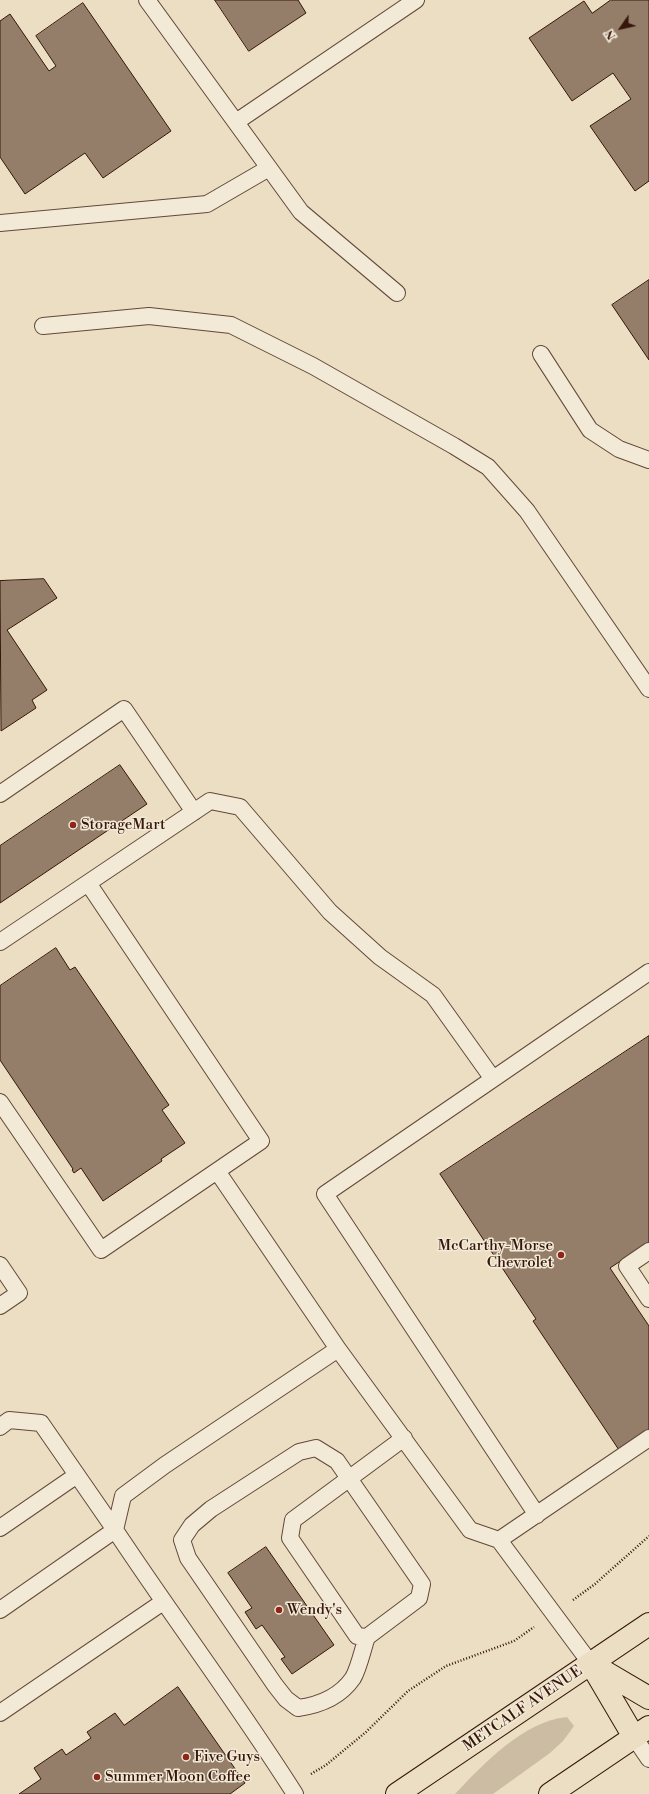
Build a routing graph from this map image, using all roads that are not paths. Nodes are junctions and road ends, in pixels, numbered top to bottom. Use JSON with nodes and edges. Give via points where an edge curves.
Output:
{"nodes":[{"id":1,"x":147,"y":0,"type":"edge"},
{"id":2,"x":416,"y":0,"type":"edge"},
{"id":3,"x":236,"y":122,"type":"junction"},
{"id":4,"x":269,"y":168,"type":"junction"},
{"id":5,"x":0,"y":223,"type":"edge"},
{"id":6,"x":398,"y":293,"type":"dead end"},
{"id":7,"x":43,"y":326,"type":"dead end"},
{"id":8,"x":541,"y":354,"type":"dead end"},
{"id":9,"x":649,"y":460,"type":"edge"},
{"id":10,"x":649,"y":690,"type":"edge"},
{"id":11,"x":0,"y":794,"type":"edge"},
{"id":12,"x":194,"y":812,"type":"junction"},
{"id":13,"x":88,"y":883,"type":"junction"},
{"id":14,"x":0,"y":942,"type":"edge"},
{"id":15,"x":649,"y":972,"type":"edge"},
{"id":16,"x":493,"y":1079,"type":"junction"},
{"id":17,"x":0,"y":1102,"type":"edge"},
{"id":18,"x":217,"y":1171,"type":"junction"},
{"id":19,"x":649,"y":1251,"type":"edge"},
{"id":20,"x":0,"y":1265,"type":"edge"},
{"id":21,"x":649,"y":1299,"type":"edge"},
{"id":22,"x":0,"y":1306,"type":"edge"},
{"id":23,"x":338,"y":1349,"type":"junction"},
{"id":24,"x":0,"y":1427,"type":"edge"},
{"id":25,"x":404,"y":1438,"type":"junction"},
{"id":26,"x":649,"y":1438,"type":"edge"},
{"id":27,"x":77,"y":1475,"type":"junction"},
{"id":28,"x":349,"y":1479,"type":"junction"},
{"id":29,"x":537,"y":1515,"type":"junction"},
{"id":30,"x":0,"y":1528,"type":"edge"},
{"id":31,"x":115,"y":1530,"type":"junction"},
{"id":32,"x":499,"y":1540,"type":"junction"},
{"id":33,"x":163,"y":1602,"type":"junction"},
{"id":34,"x":0,"y":1610,"type":"edge"},
{"id":35,"x":649,"y":1624,"type":"edge"},
{"id":36,"x":367,"y":1637,"type":"junction"},
{"id":37,"x":591,"y":1664,"type":"junction"},
{"id":38,"x":649,"y":1698,"type":"edge"},
{"id":39,"x":0,"y":1713,"type":"edge"},
{"id":40,"x":642,"y":1732,"type":"edge"},
{"id":41,"x":649,"y":1758,"type":"edge"},
{"id":42,"x":293,"y":1790,"type":"edge"},
{"id":43,"x":398,"y":1794,"type":"edge"},
{"id":44,"x":550,"y":1794,"type":"edge"}],
"edges":[{"from":1,"to":3,"type":"lane"},
{"from":2,"to":3,"type":"lane"},
{"from":3,"to":4,"type":"lane"},
{"from":4,"to":5,"type":"lane","via":[[207,204]]},
{"from":4,"to":6,"type":"lane","via":[[301,212]]},
{"from":7,"to":10,"type":"lane","via":[[149,316],[231,325],[313,366],[454,446],[488,468],[527,511]]},
{"from":8,"to":9,"type":"lane","via":[[590,430],[619,449]]},
{"from":11,"to":12,"type":"lane","via":[[124,709]]},
{"from":12,"to":13,"type":"lane"},
{"from":12,"to":16,"type":"lane","via":[[210,802],[240,807],[330,912],[380,956],[432,995]]},
{"from":13,"to":14,"type":"lane"},
{"from":13,"to":18,"type":"lane","via":[[261,1141]]},
{"from":15,"to":16,"type":"lane"},
{"from":16,"to":29,"type":"lane","via":[[325,1194]]},
{"from":17,"to":18,"type":"lane","via":[[101,1250]]},
{"from":18,"to":23,"type":"lane"},
{"from":19,"to":21,"type":"lane","via":[[627,1266]]},
{"from":20,"to":22,"type":"lane","via":[[20,1293]]},
{"from":23,"to":25,"type":"lane"},
{"from":23,"to":31,"type":"lane","via":[[164,1465],[123,1496]]},
{"from":24,"to":27,"type":"lane","via":[[9,1420],[41,1423]]},
{"from":25,"to":28,"type":"lane"},
{"from":25,"to":32,"type":"lane","via":[[470,1530]]},
{"from":26,"to":29,"type":"lane"},
{"from":27,"to":30,"type":"lane"},
{"from":27,"to":31,"type":"lane"},
{"from":28,"to":36,"type":"lane","via":[[422,1584],[419,1598]]},
{"from":28,"to":36,"type":"lane","via":[[293,1520],[290,1538],[357,1636]]},
{"from":28,"to":36,"type":"lane","via":[[337,1461],[316,1448],[299,1452],[211,1510],[192,1526],[182,1540],[188,1558],[199,1575],[275,1685],[286,1699],[298,1708],[315,1706],[336,1695],[353,1677]]},
{"from":29,"to":32,"type":"lane"},
{"from":31,"to":33,"type":"lane"},
{"from":31,"to":34,"type":"lane"},
{"from":32,"to":37,"type":"lane"},
{"from":33,"to":39,"type":"lane"},
{"from":33,"to":42,"type":"lane","via":[[218,1678]]},
{"from":35,"to":37,"type":"main road","name":"METCALF AVENUE"},
{"from":37,"to":38,"type":"main road"},
{"from":37,"to":40,"type":"main road"},
{"from":37,"to":43,"type":"main road","name":"METCALF AVENUE"},
{"from":40,"to":41,"type":"lane"},
{"from":40,"to":44,"type":"main road"}]}
